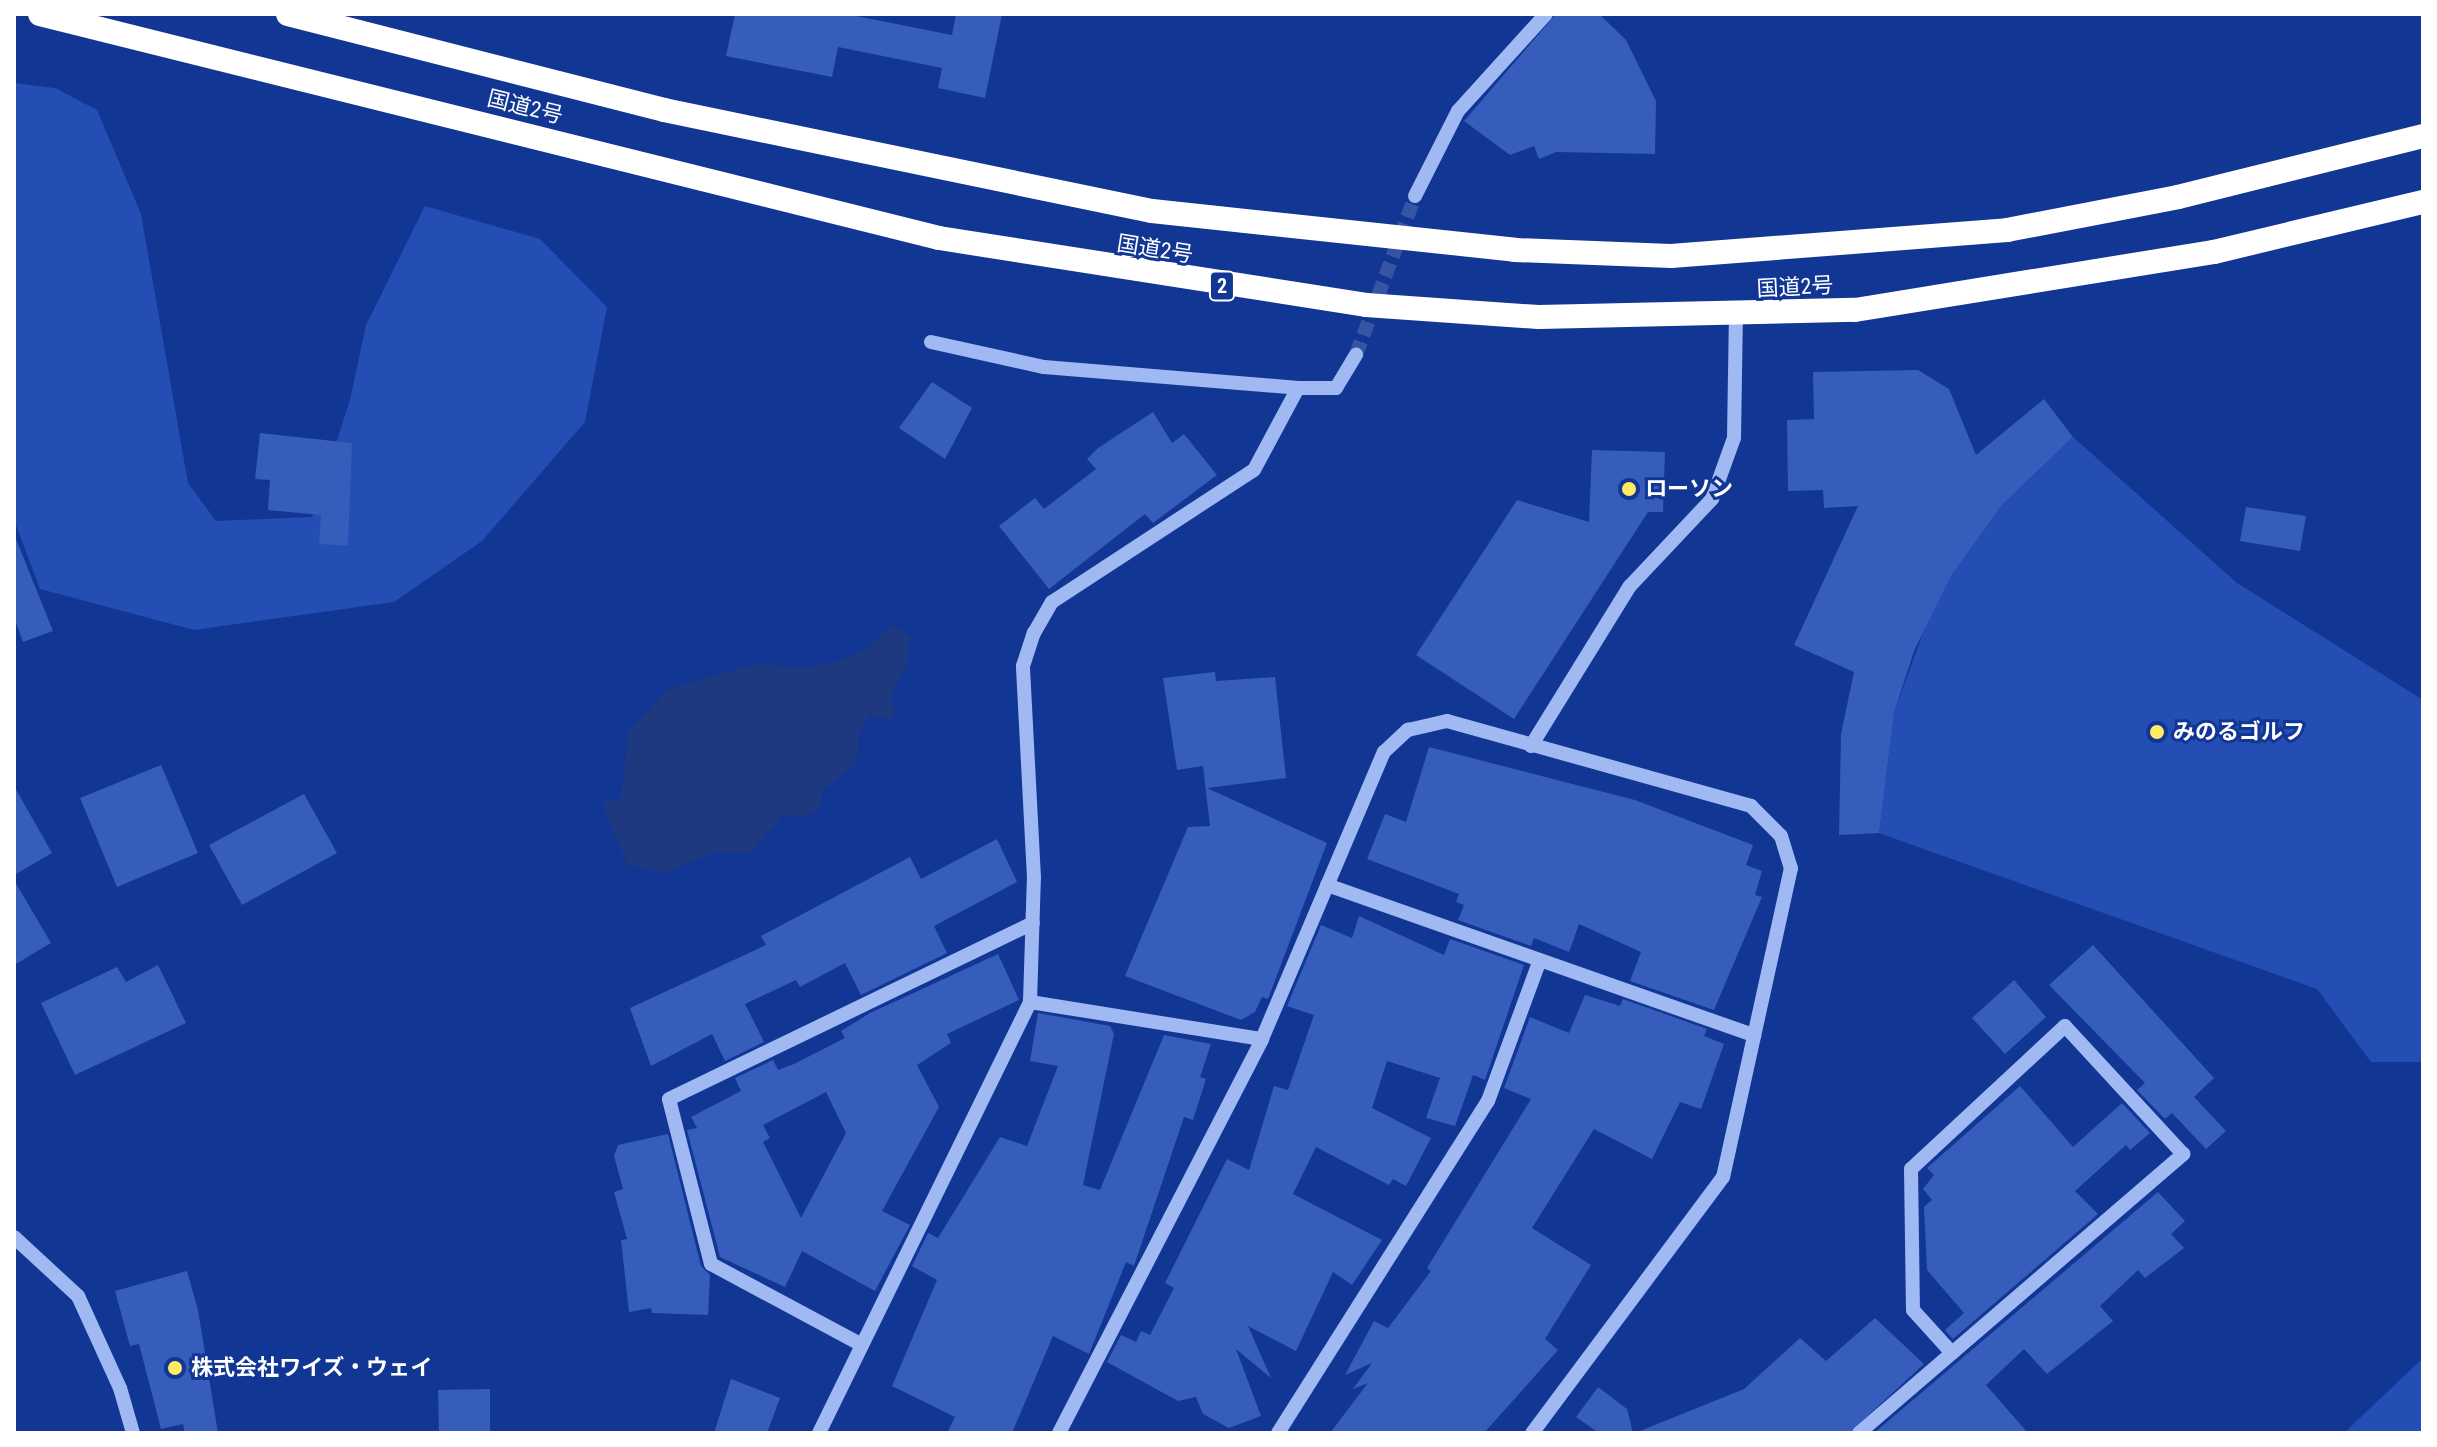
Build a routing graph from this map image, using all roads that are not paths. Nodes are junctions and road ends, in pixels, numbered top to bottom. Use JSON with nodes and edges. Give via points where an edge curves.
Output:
{"nodes":[{"id":1,"x":40,"y":14,"type":"edge"},
{"id":2,"x":288,"y":14,"type":"edge"},
{"id":3,"x":1546,"y":14,"type":"edge"},
{"id":4,"x":2423,"y":136,"type":"edge"},
{"id":5,"x":1415,"y":196,"type":"tunnel mouth"},
{"id":6,"x":2423,"y":202,"type":"edge"},
{"id":7,"x":1736,"y":315,"type":"junction"},
{"id":8,"x":931,"y":342,"type":"dead end"},
{"id":9,"x":1356,"y":355,"type":"tunnel mouth"},
{"id":10,"x":1298,"y":388,"type":"junction"},
{"id":11,"x":1531,"y":746,"type":"junction"},
{"id":12,"x":1327,"y":885,"type":"junction"},
{"id":13,"x":1033,"y":923,"type":"junction"},
{"id":14,"x":1540,"y":960,"type":"junction"},
{"id":15,"x":1030,"y":1002,"type":"junction"},
{"id":16,"x":1754,"y":1035,"type":"junction"},
{"id":17,"x":1262,"y":1039,"type":"junction"},
{"id":18,"x":14,"y":1237,"type":"edge"},
{"id":19,"x":862,"y":1345,"type":"junction"},
{"id":20,"x":1952,"y":1353,"type":"junction"},
{"id":21,"x":133,"y":1433,"type":"edge"},
{"id":22,"x":819,"y":1433,"type":"edge"},
{"id":23,"x":1059,"y":1433,"type":"edge"},
{"id":24,"x":1278,"y":1433,"type":"edge"},
{"id":25,"x":1532,"y":1433,"type":"edge"},
{"id":26,"x":1859,"y":1433,"type":"edge"}],
"edges":[{"from":1,"to":7,"type":"highway","name":"国道2号","number":"2","via":[[939,238],[1143,274],[1398,307],[1539,317]]},
{"from":2,"to":4,"type":"highway","name":"国道2号","via":[[664,110],[1152,211],[1515,250],[1671,256],[2007,230],[2178,197]]},
{"from":3,"to":5,"type":"street","via":[[1458,111]]},
{"from":6,"to":7,"type":"highway","name":"国道2号","number":"2","via":[[2214,252],[1999,290],[1855,310]]},
{"from":7,"to":11,"type":"street","via":[[1734,438],[1712,499],[1630,586]]},
{"from":8,"to":10,"type":"street","via":[[1044,367]]},
{"from":9,"to":10,"type":"street","via":[[1336,388]]},
{"from":10,"to":13,"type":"street","via":[[1254,470],[1052,602],[1034,633],[1023,666]]},
{"from":11,"to":12,"type":"street","via":[[1447,721],[1408,730],[1384,752]]},
{"from":11,"to":16,"type":"street","via":[[1751,806],[1781,836],[1791,868]]},
{"from":12,"to":14,"type":"street"},
{"from":12,"to":17,"type":"street"},
{"from":13,"to":15,"type":"street"},
{"from":13,"to":19,"type":"street","via":[[669,1099],[711,1264]]},
{"from":14,"to":16,"type":"street"},
{"from":14,"to":24,"type":"street","via":[[1488,1101]]},
{"from":15,"to":17,"type":"street"},
{"from":15,"to":19,"type":"street"},
{"from":16,"to":25,"type":"street","via":[[1723,1177]]},
{"from":17,"to":23,"type":"street"},
{"from":18,"to":21,"type":"street","via":[[78,1296],[120,1388]]},
{"from":19,"to":22,"type":"street"},
{"from":20,"to":20,"type":"street","via":[[2183,1154],[2065,1026],[1911,1169],[1913,1310]]},
{"from":20,"to":26,"type":"street"}]}
